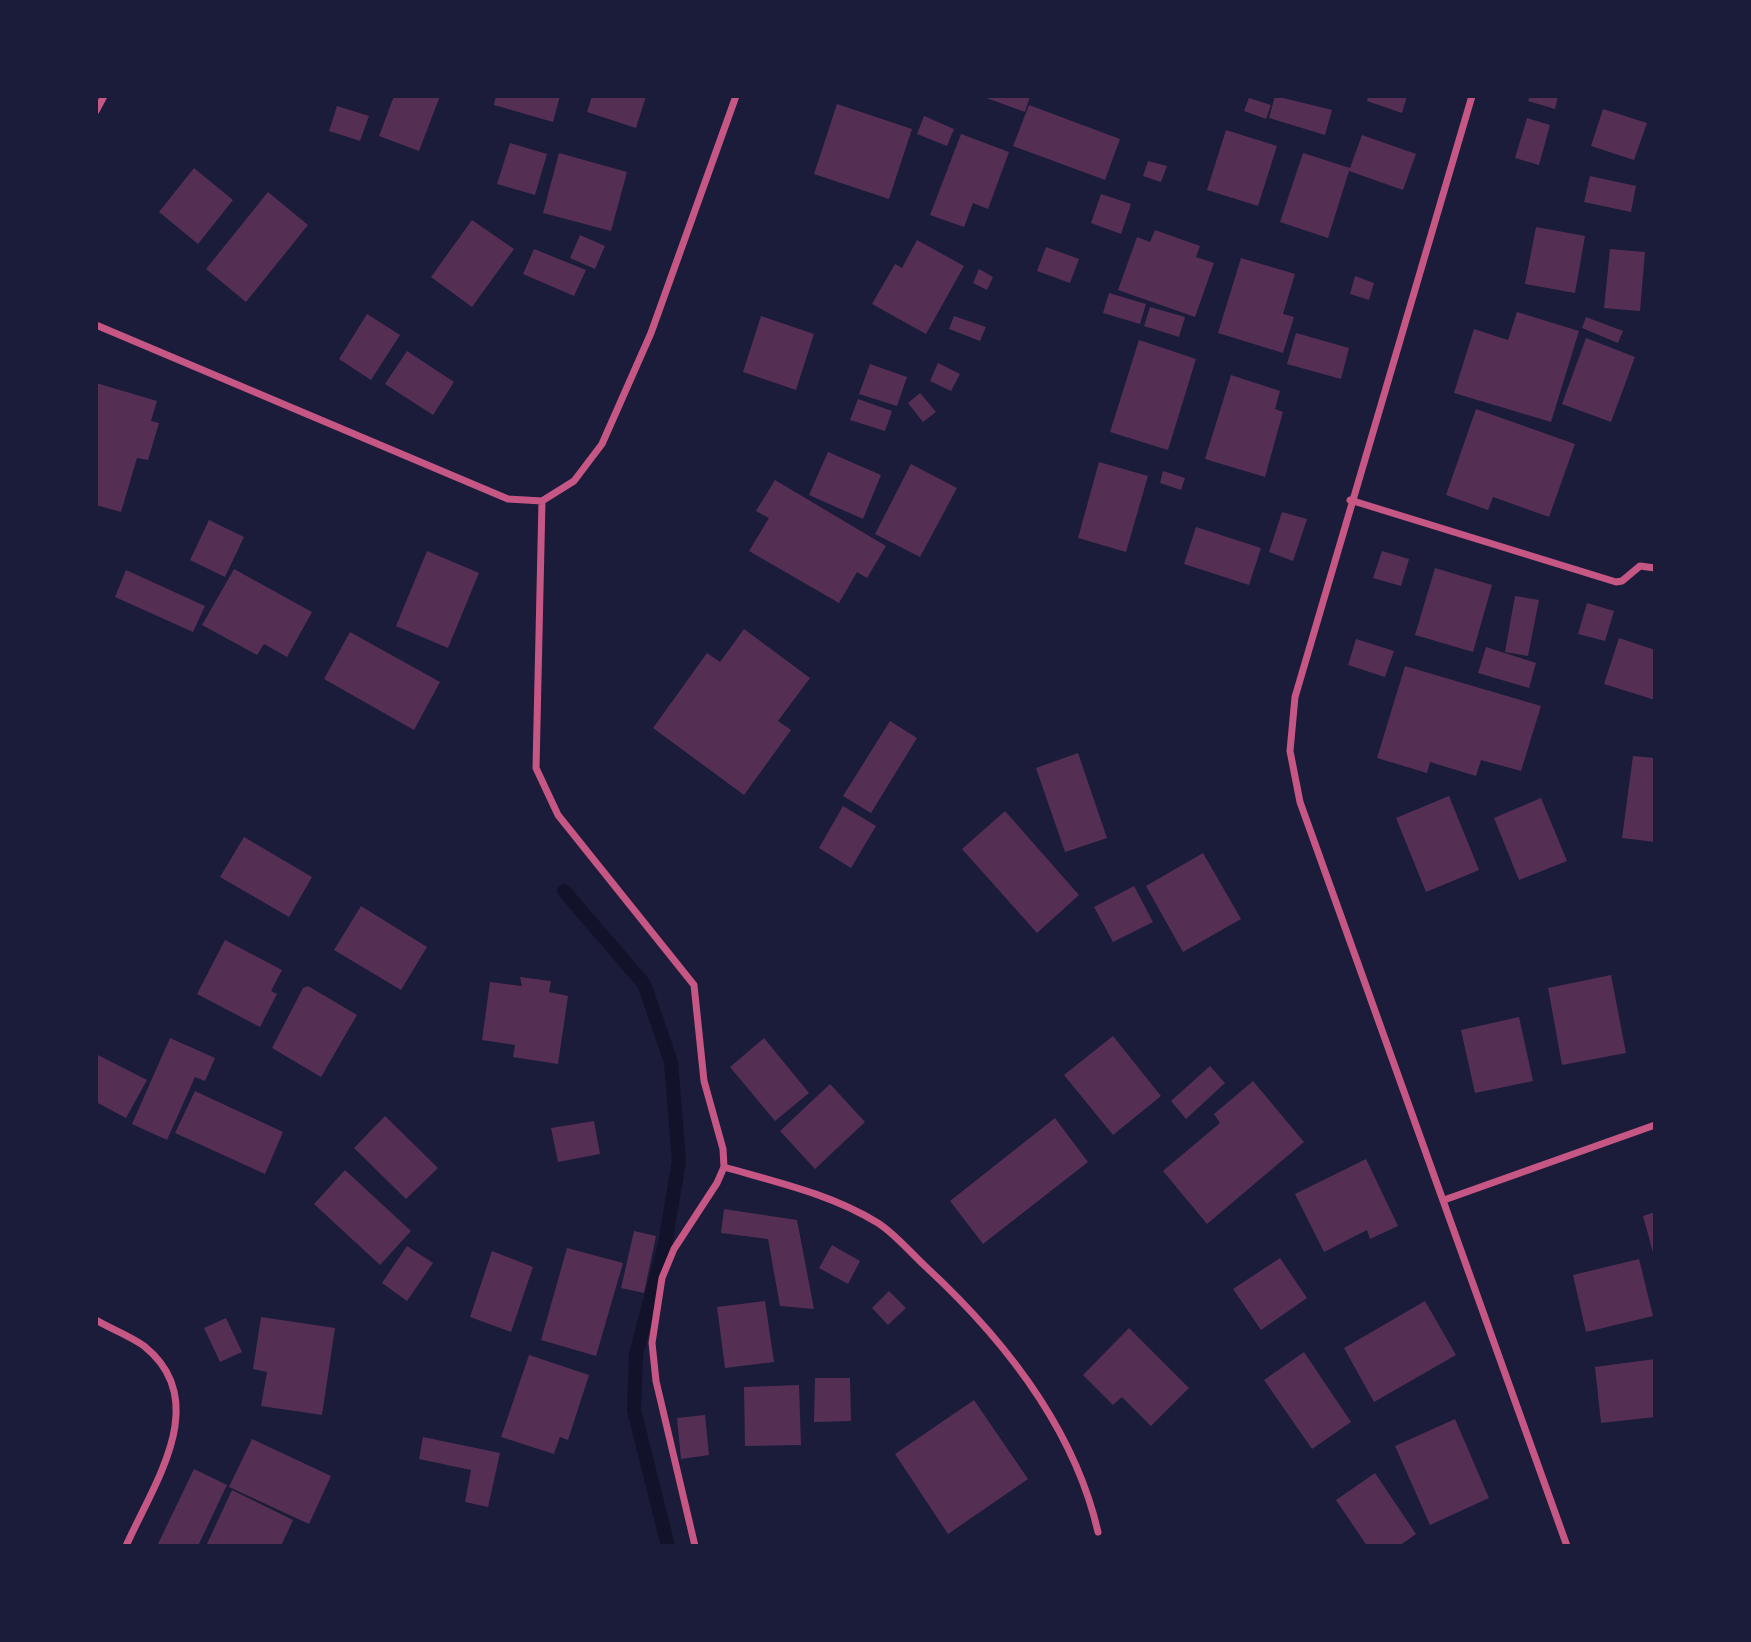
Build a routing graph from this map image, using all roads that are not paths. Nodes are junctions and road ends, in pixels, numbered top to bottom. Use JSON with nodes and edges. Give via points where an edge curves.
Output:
{"nodes":[{"id":1,"x":103,"y":96,"type":"edge"},
{"id":2,"x":736,"y":96,"type":"edge"},
{"id":3,"x":1472,"y":96,"type":"edge"},
{"id":4,"x":96,"y":111,"type":"edge"},
{"id":5,"x":96,"y":325,"type":"edge"},
{"id":6,"x":1350,"y":500,"type":"junction"},
{"id":7,"x":542,"y":501,"type":"junction"},
{"id":8,"x":1655,"y":568,"type":"edge"},
{"id":9,"x":1655,"y":1125,"type":"edge"},
{"id":10,"x":724,"y":1167,"type":"junction"},
{"id":11,"x":1444,"y":1200,"type":"junction"},
{"id":12,"x":96,"y":1321,"type":"edge"},
{"id":13,"x":1098,"y":1532,"type":"dead end"},
{"id":14,"x":126,"y":1546,"type":"edge"},
{"id":15,"x":695,"y":1546,"type":"edge"},
{"id":16,"x":1567,"y":1546,"type":"edge"}],
"edges":[{"from":1,"to":4,"type":"street"},
{"from":2,"to":7,"type":"street","via":[[651,333],[602,444],[573,481]]},
{"from":3,"to":6,"type":"street"},
{"from":5,"to":7,"type":"street","via":[[509,499]]},
{"from":6,"to":8,"type":"street","via":[[1616,582],[1640,566]]},
{"from":6,"to":11,"type":"street","via":[[1294,696],[1290,751],[1300,802]]},
{"from":7,"to":10,"type":"street","via":[[536,768],[558,815],[694,985],[704,1081]]},
{"from":9,"to":11,"type":"street"},
{"from":10,"to":13,"type":"street","via":[[824,1196],[879,1224],[960,1298],[1040,1396],[1089,1491]]},
{"from":10,"to":15,"type":"street","via":[[674,1249],[662,1278],[653,1332],[656,1381]]},
{"from":11,"to":16,"type":"street"},
{"from":12,"to":14,"type":"street","via":[[143,1346],[166,1370],[177,1398],[177,1432]]}]}
